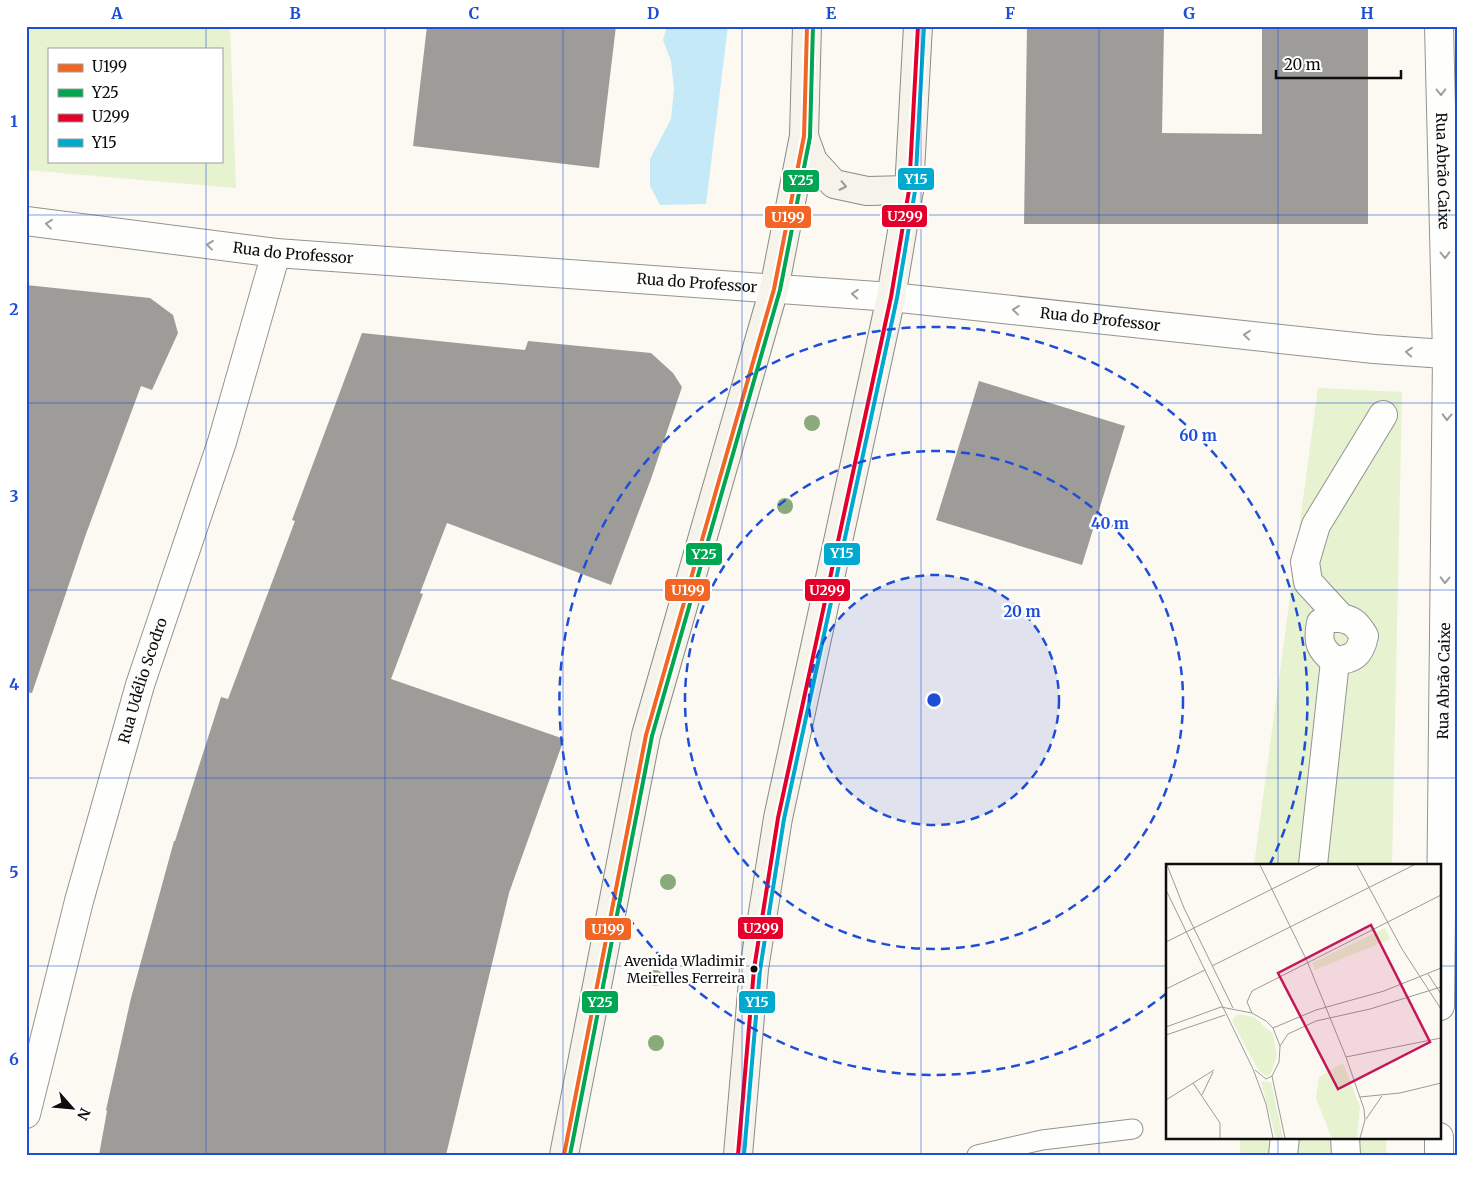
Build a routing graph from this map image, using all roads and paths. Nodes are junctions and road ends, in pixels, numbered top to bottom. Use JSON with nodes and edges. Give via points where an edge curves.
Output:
{"nodes":[{"id":1,"x":807,"y":26,"type":"edge"},
{"id":2,"x":918,"y":26,"type":"edge"},
{"id":3,"x":1439,"y":26,"type":"edge"},
{"id":4,"x":804,"y":136,"type":"junction"},
{"id":5,"x":909,"y":190,"type":"junction"},
{"id":6,"x":26,"y":221,"type":"edge"},
{"id":7,"x":276,"y":253,"type":"junction"},
{"id":8,"x":774,"y":289,"type":"junction"},
{"id":9,"x":892,"y":297,"type":"junction"},
{"id":10,"x":1453,"y":355,"type":"edge"},
{"id":11,"x":1383,"y":415,"type":"dead end"},
{"id":12,"x":1313,"y":864,"type":"edge"},
{"id":13,"x":1442,"y":906,"type":"edge"},
{"id":14,"x":26,"y":1114,"type":"edge"},
{"id":15,"x":1133,"y":1129,"type":"dead end"},
{"id":16,"x":1284,"y":1138,"type":"edge"},
{"id":17,"x":1345,"y":1138,"type":"edge"},
{"id":18,"x":1439,"y":1138,"type":"edge"},
{"id":19,"x":564,"y":1155,"type":"edge"},
{"id":20,"x":738,"y":1155,"type":"edge"},
{"id":21,"x":978,"y":1155,"type":"edge"},
{"id":22,"x":1283,"y":1155,"type":"edge"},
{"id":23,"x":1346,"y":1155,"type":"edge"},
{"id":24,"x":1438,"y":1155,"type":"edge"}],
"edges":[{"from":1,"to":4,"type":"main road"},
{"from":2,"to":5,"type":"main road"},
{"from":3,"to":10,"type":"street","name":"Rua Abrão Caixe","one_way":true},
{"from":4,"to":5,"type":"main road","one_way":true,"via":[[813,161],[834,184],[867,191]]},
{"from":4,"to":8,"type":"main road"},
{"from":5,"to":9,"type":"main road"},
{"from":7,"to":6,"type":"street","name":"Rua do Professor","one_way":true},
{"from":7,"to":8,"type":"street","name":"Rua do Professor"},
{"from":7,"to":14,"type":"street","name":"Rua Udélio Scodro","via":[[222,442],[138,695],[79,901]]},
{"from":9,"to":8,"type":"street","name":"Rua do Professor","one_way":true},
{"from":8,"to":19,"type":"main road","via":[[646,735]]},
{"from":10,"to":9,"type":"street","name":"Rua do Professor","one_way":true},
{"from":9,"to":20,"type":"main road","via":[[778,818],[754,969]]},
{"from":10,"to":13,"type":"street","name":"Rua Abrão Caixe","one_way":true},
{"from":11,"to":12,"type":"street","via":[[1316,525],[1305,562],[1308,582],[1341,618],[1330,618],[1322,623],[1319,636],[1327,654],[1335,661]]},
{"from":15,"to":21,"type":"lane","via":[[1042,1140]]},
{"from":16,"to":22,"type":"street"},
{"from":17,"to":23,"type":"street"},
{"from":18,"to":24,"type":"street"}]}
